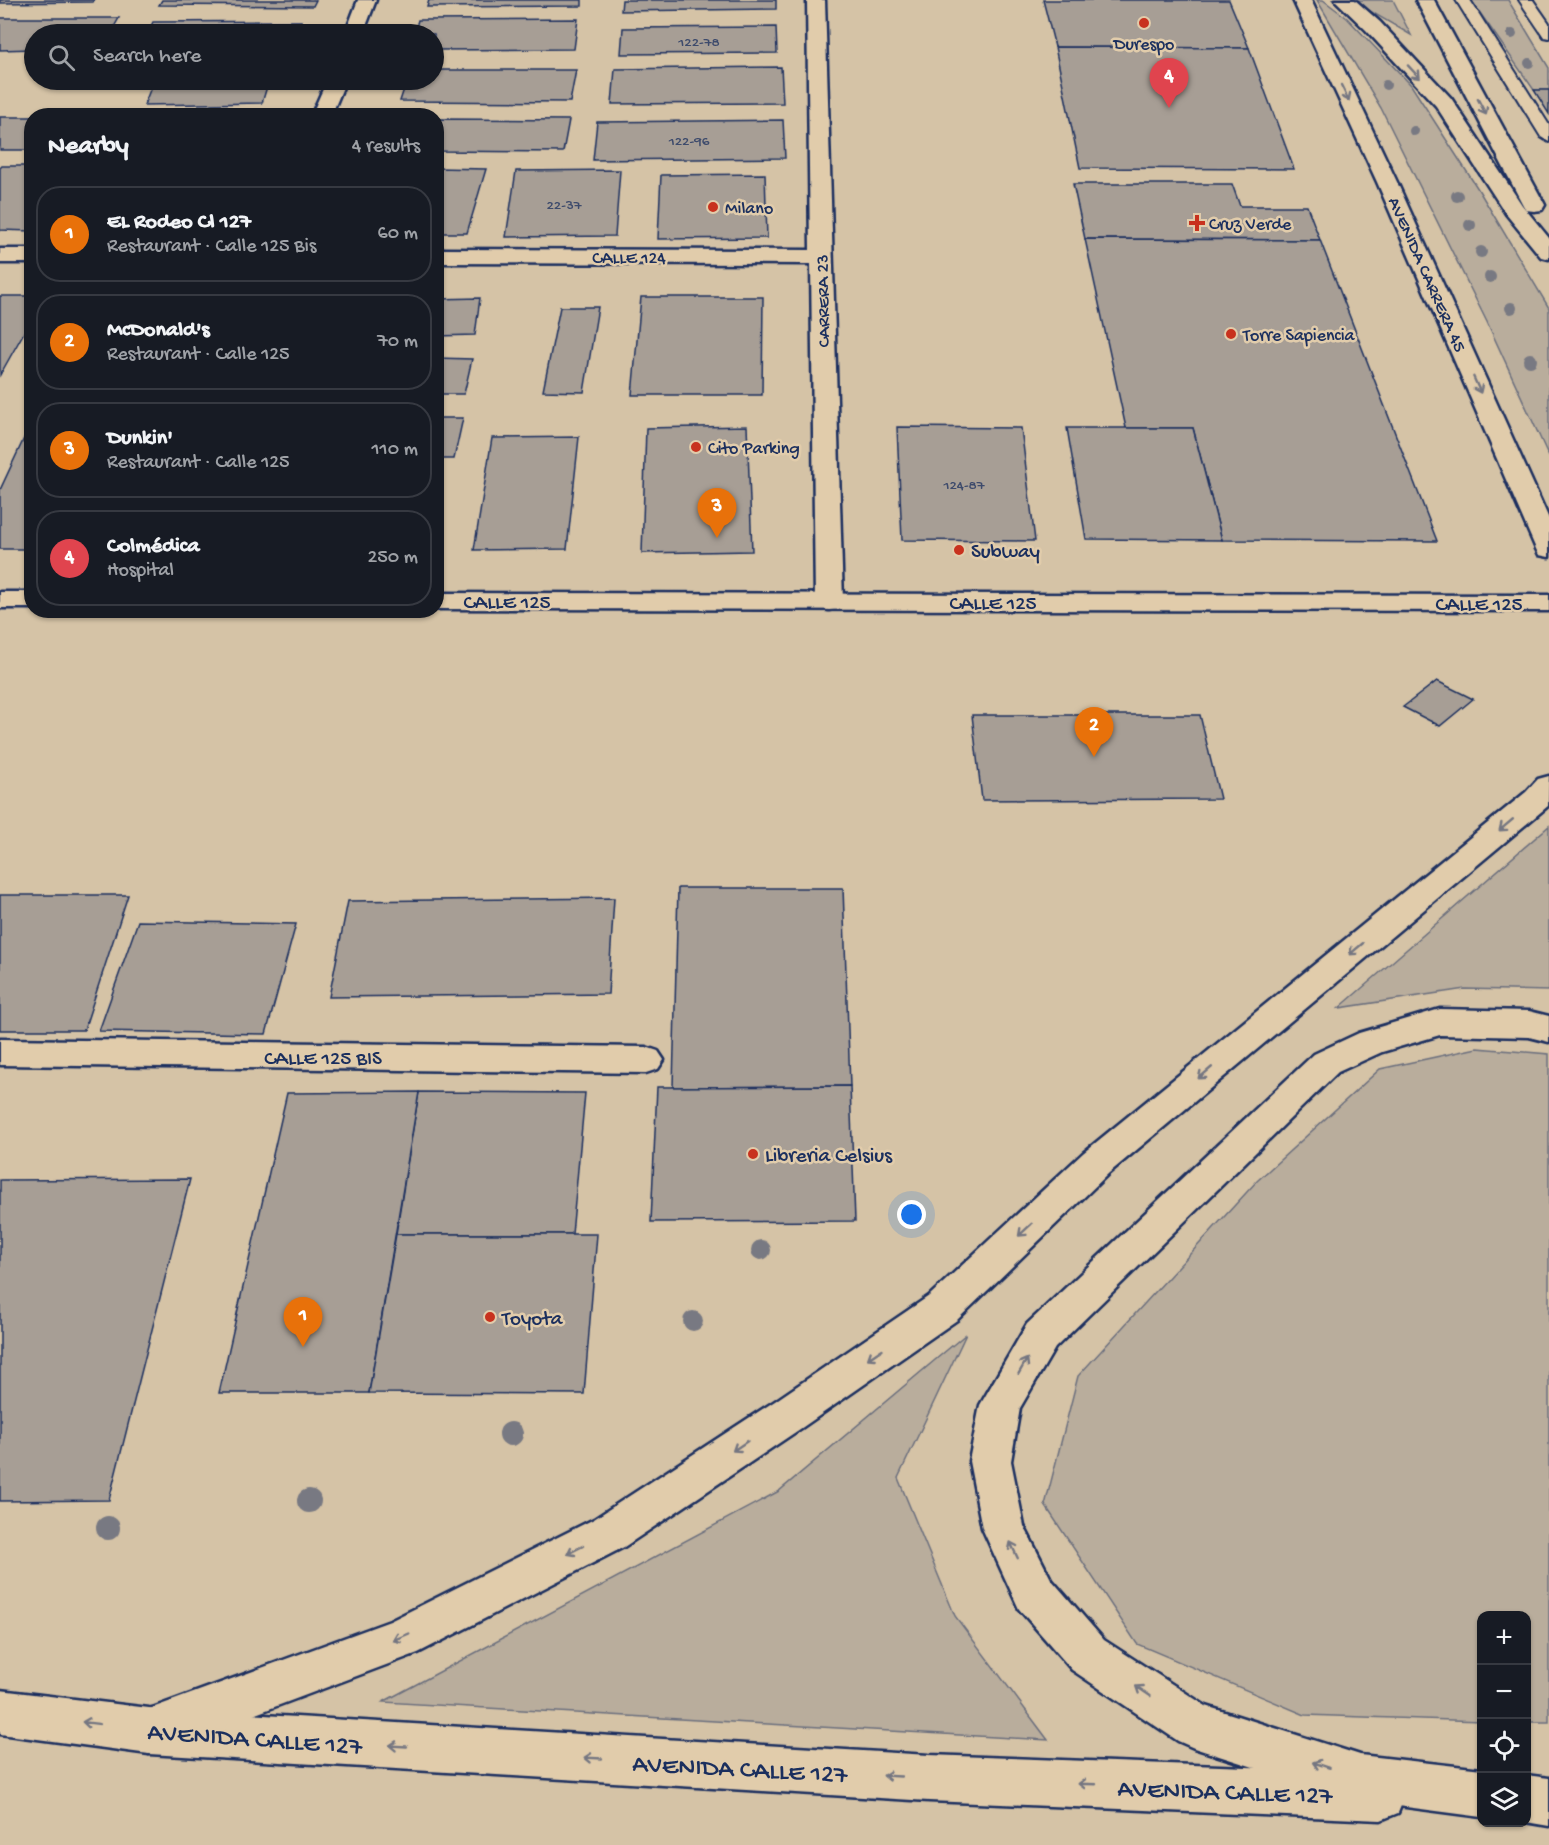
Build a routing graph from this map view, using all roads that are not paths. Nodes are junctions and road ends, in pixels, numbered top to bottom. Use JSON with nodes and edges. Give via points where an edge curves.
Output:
{"nodes":[{"id":1,"x":367,"y":0,"type":"edge"},
{"id":2,"x":816,"y":0,"type":"edge"},
{"id":3,"x":1302,"y":0,"type":"edge"},
{"id":4,"x":1344,"y":0,"type":"edge"},
{"id":5,"x":1425,"y":0,"type":"edge"},
{"id":6,"x":1463,"y":0,"type":"edge"},
{"id":7,"x":1526,"y":0,"type":"edge"},
{"id":8,"x":358,"y":24,"type":"edge"},
{"id":9,"x":1549,"y":34,"type":"edge"},
{"id":10,"x":332,"y":90,"type":"edge"},
{"id":11,"x":324,"y":108,"type":"edge"},
{"id":12,"x":1549,"y":137,"type":"edge"},
{"id":13,"x":1549,"y":234,"type":"edge"},
{"id":14,"x":1549,"y":252,"type":"edge"},
{"id":15,"x":0,"y":256,"type":"edge"},
{"id":16,"x":24,"y":256,"type":"edge"},
{"id":17,"x":444,"y":256,"type":"edge"},
{"id":18,"x":821,"y":257,"type":"junction"},
{"id":19,"x":1549,"y":549,"type":"edge"},
{"id":20,"x":0,"y":600,"type":"edge"},
{"id":21,"x":24,"y":600,"type":"edge"},
{"id":22,"x":444,"y":601,"type":"edge"},
{"id":23,"x":829,"y":602,"type":"junction"},
{"id":24,"x":1549,"y":603,"type":"edge"},
{"id":25,"x":1549,"y":786,"type":"edge"},
{"id":26,"x":1549,"y":1029,"type":"edge"},
{"id":27,"x":0,"y":1052,"type":"edge"},
{"id":28,"x":646,"y":1059,"type":"dead end"},
{"id":29,"x":0,"y":1712,"type":"edge"},
{"id":30,"x":149,"y":1731,"type":"junction"},
{"id":31,"x":1477,"y":1792,"type":"edge"},
{"id":32,"x":1477,"y":1799,"type":"edge"},
{"id":33,"x":1531,"y":1800,"type":"edge"},
{"id":34,"x":1549,"y":1802,"type":"edge"}],
"edges":[{"from":1,"to":8,"type":"main road"},
{"from":2,"to":18,"type":"main road","name":"CARRERA 23"},
{"from":3,"to":19,"type":"main road","name":"AVENIDA CARRERA 45","one_way":true},
{"from":4,"to":14,"type":"main road","one_way":true,"via":[[1444,102],[1514,209]]},
{"from":5,"to":13,"type":"main road","one_way":true},
{"from":6,"to":12,"type":"lane"},
{"from":7,"to":9,"type":"lane"},
{"from":10,"to":11,"type":"main road"},
{"from":15,"to":16,"type":"main road"},
{"from":17,"to":18,"type":"main road","name":"CALLE 124"},
{"from":18,"to":23,"type":"main road","name":"CARRERA 23"},
{"from":20,"to":21,"type":"main road"},
{"from":22,"to":23,"type":"main road","name":"CALLE 125"},
{"from":23,"to":24,"type":"main road","name":"CALLE 125"},
{"from":25,"to":30,"type":"main road","one_way":true,"via":[[1096,1163],[942,1308],[789,1414],[609,1533],[402,1638]]},
{"from":31,"to":26,"type":"main road","one_way":true,"via":[[1360,1778],[1194,1725],[1088,1655],[1035,1594],[1003,1528],[990,1461],[1000,1405],[1041,1336],[1326,1063],[1371,1042],[1440,1022],[1529,1024]]},
{"from":27,"to":28,"type":"main road","name":"CALLE 125 BIS"},
{"from":30,"to":29,"type":"main road","name":"AVENIDA CALLE 127","one_way":true},
{"from":32,"to":30,"type":"main road","name":"AVENIDA CALLE 127","one_way":true,"via":[[929,1778]]},
{"from":33,"to":34,"type":"main road"}]}
